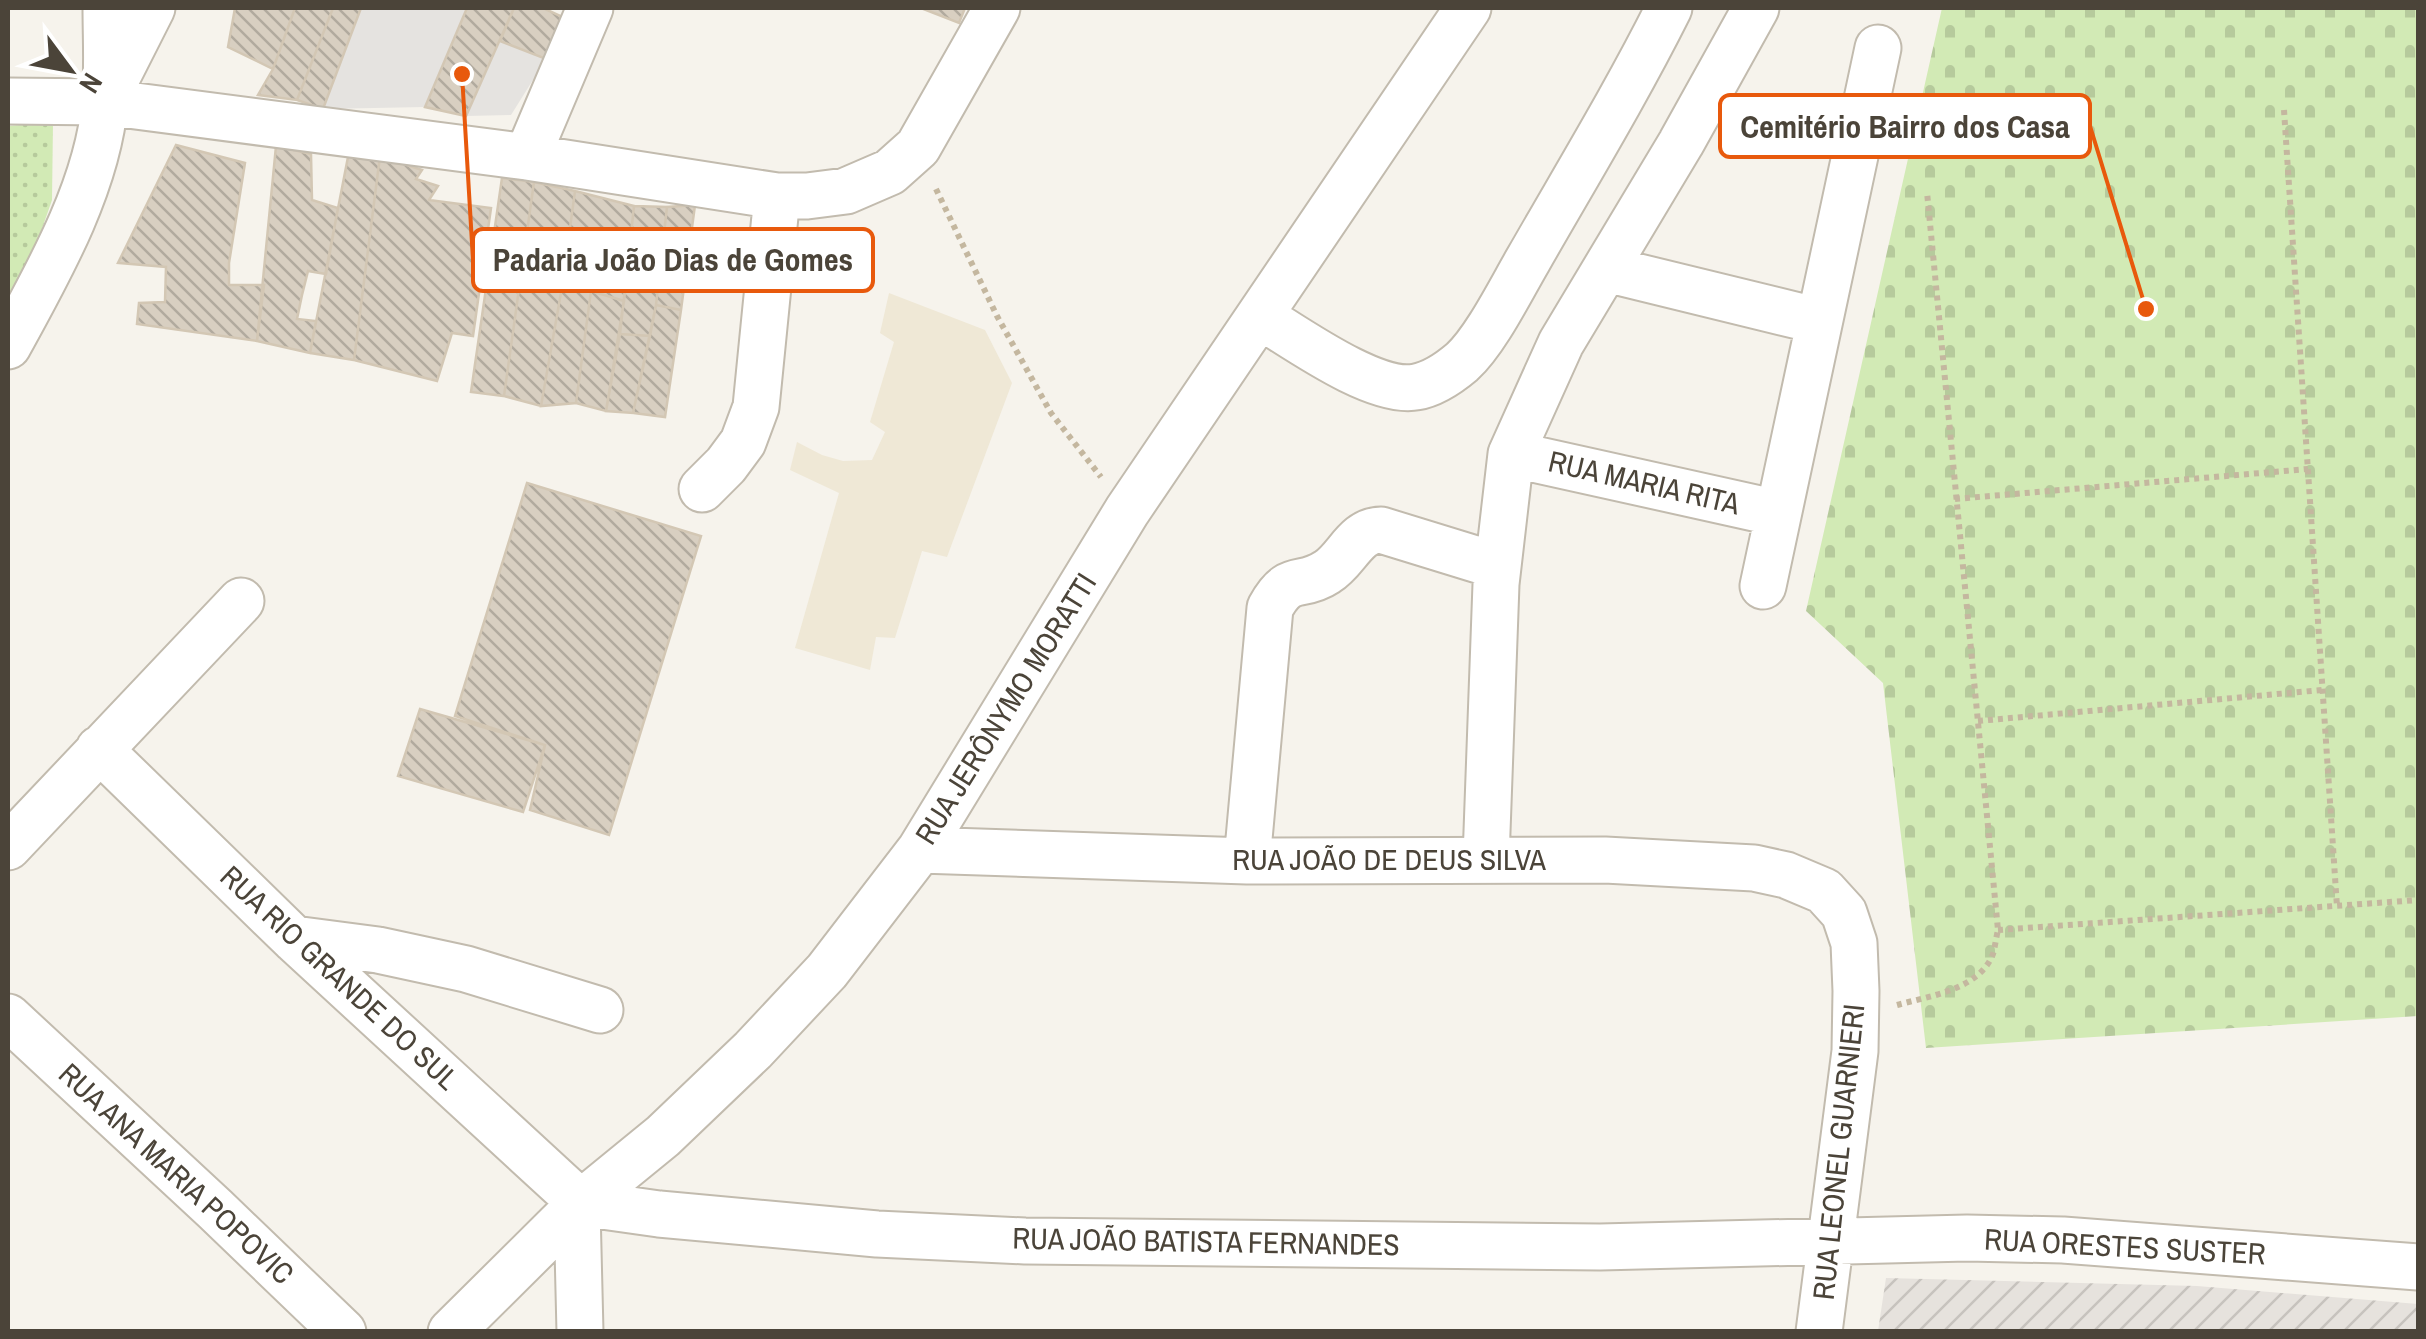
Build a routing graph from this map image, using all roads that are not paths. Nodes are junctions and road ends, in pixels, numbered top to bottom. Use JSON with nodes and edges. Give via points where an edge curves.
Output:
{"nodes":[{"id":1,"x":106,"y":8,"type":"edge"},
{"id":2,"x":152,"y":8,"type":"edge"},
{"id":3,"x":590,"y":8,"type":"edge"},
{"id":4,"x":997,"y":8,"type":"edge"},
{"id":5,"x":1468,"y":8,"type":"edge"},
{"id":6,"x":1669,"y":8,"type":"edge"},
{"id":7,"x":1756,"y":8,"type":"edge"},
{"id":8,"x":1878,"y":48,"type":"dead end"},
{"id":9,"x":8,"y":101,"type":"edge"},
{"id":10,"x":105,"y":102,"type":"junction"},
{"id":11,"x":527,"y":157,"type":"junction"},
{"id":12,"x":777,"y":196,"type":"junction"},
{"id":13,"x":1606,"y":269,"type":"junction"},
{"id":14,"x":1260,"y":316,"type":"junction"},
{"id":15,"x":1818,"y":320,"type":"junction"},
{"id":16,"x":8,"y":346,"type":"edge"},
{"id":17,"x":1511,"y":454,"type":"junction"},
{"id":18,"x":702,"y":489,"type":"dead end"},
{"id":19,"x":1777,"y":513,"type":"junction"},
{"id":20,"x":1498,"y":566,"type":"junction"},
{"id":21,"x":1763,"y":586,"type":"dead end"},
{"id":22,"x":240,"y":601,"type":"dead end"},
{"id":23,"x":100,"y":749,"type":"junction"},
{"id":24,"x":8,"y":847,"type":"edge"},
{"id":25,"x":920,"y":850,"type":"junction"},
{"id":26,"x":1486,"y":859,"type":"junction"},
{"id":27,"x":1247,"y":861,"type":"junction"},
{"id":28,"x":1844,"y":914,"type":"joint"},
{"id":29,"x":294,"y":940,"type":"junction"},
{"id":30,"x":600,"y":1010,"type":"dead end"},
{"id":31,"x":8,"y":1017,"type":"edge"},
{"id":32,"x":579,"y":1206,"type":"junction"},
{"id":33,"x":1831,"y":1242,"type":"junction"},
{"id":34,"x":2418,"y":1267,"type":"edge"},
{"id":35,"x":343,"y":1332,"type":"edge"},
{"id":36,"x":451,"y":1332,"type":"edge"},
{"id":37,"x":580,"y":1332,"type":"edge"},
{"id":38,"x":1819,"y":1332,"type":"edge"}],
"edges":[{"from":1,"to":10,"type":"street"},
{"from":2,"to":10,"type":"street"},
{"from":3,"to":11,"type":"street"},
{"from":4,"to":12,"type":"street","via":[[918,146],[890,172],[846,191]]},
{"from":5,"to":14,"type":"street","name":"RUA JERÔNYMO MORATTI"},
{"from":6,"to":14,"type":"street","via":[[1464,360],[1436,381],[1413,388],[1382,385]]},
{"from":7,"to":13,"type":"street"},
{"from":8,"to":15,"type":"street"},
{"from":9,"to":10,"type":"street"},
{"from":10,"to":11,"type":"street"},
{"from":10,"to":16,"type":"street","via":[[78,202]]},
{"from":11,"to":12,"type":"street"},
{"from":12,"to":18,"type":"street","via":[[756,407],[742,442]]},
{"from":13,"to":15,"type":"street"},
{"from":13,"to":17,"type":"street","via":[[1561,343]]},
{"from":14,"to":25,"type":"street","name":"RUA JERÔNYMO MORATTI","via":[[1127,511]]},
{"from":15,"to":19,"type":"street"},
{"from":17,"to":19,"type":"street","name":"RUA MARIA RITA"},
{"from":17,"to":20,"type":"street"},
{"from":19,"to":21,"type":"street"},
{"from":20,"to":26,"type":"street"},
{"from":20,"to":27,"type":"street","via":[[1370,530],[1328,572],[1279,592],[1270,608]]},
{"from":22,"to":23,"type":"street"},
{"from":23,"to":24,"type":"street"},
{"from":23,"to":29,"type":"street","name":"RUA RIO GRANDE DO SUL"},
{"from":25,"to":27,"type":"street","name":"RUA JOÃO DE DEUS SILVA"},
{"from":25,"to":32,"type":"street","name":"RUA JERÔNYMO MORATTI","via":[[827,971],[753,1050]]},
{"from":26,"to":27,"type":"street","name":"RUA JOÃO DE DEUS SILVA"},
{"from":26,"to":28,"type":"street","name":"RUA JOÃO DE DEUS SILVA","via":[[1754,868],[1824,891]]},
{"from":28,"to":33,"type":"street","name":"RUA LEONEL GUARNIERI","via":[[1854,944],[1854,1052]]},
{"from":29,"to":30,"type":"street","via":[[466,969]]},
{"from":29,"to":32,"type":"street","name":"RUA RIO GRANDE DO SUL"},
{"from":31,"to":35,"type":"street","name":"RUA ANA MARIA POPOVIC"},
{"from":32,"to":33,"type":"street","name":"RUA JOÃO BATISTA FERNANDES","via":[[1025,1241],[1600,1247]]},
{"from":32,"to":36,"type":"street","name":"RUA JERÔNYMO MORATTI"},
{"from":32,"to":37,"type":"street"},
{"from":33,"to":34,"type":"street","name":"RUA ORESTES SUSTER","via":[[2063,1240]]},
{"from":33,"to":38,"type":"street","name":"RUA LEONEL GUARNIERI"}]}
